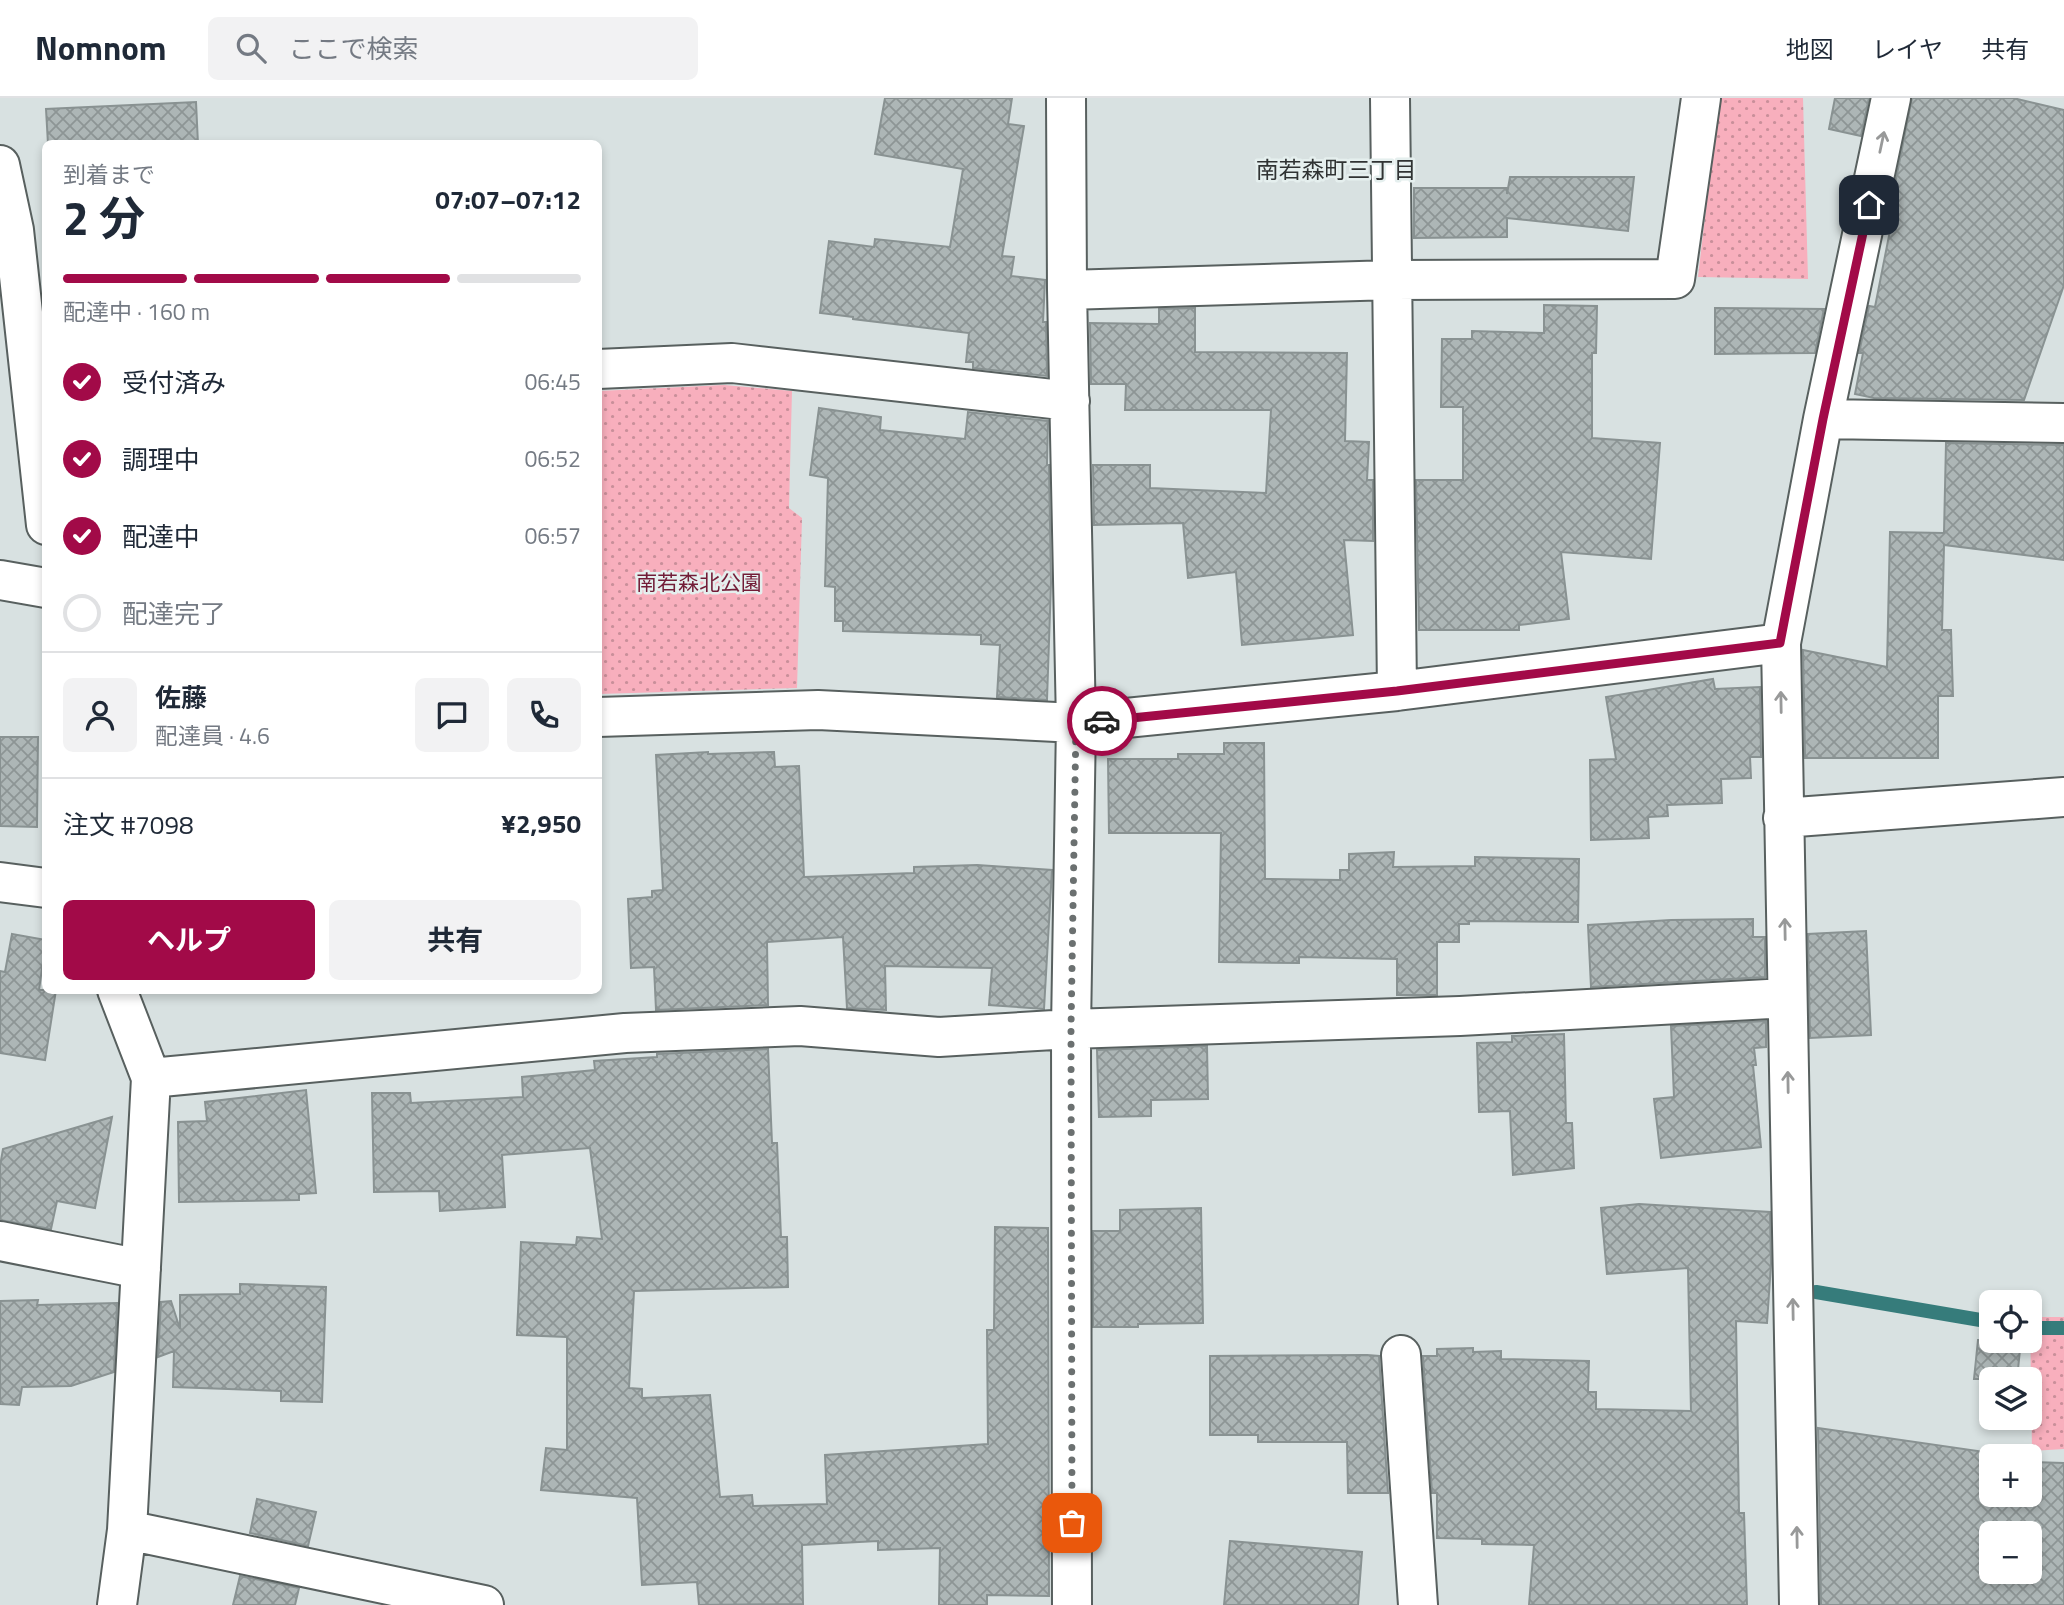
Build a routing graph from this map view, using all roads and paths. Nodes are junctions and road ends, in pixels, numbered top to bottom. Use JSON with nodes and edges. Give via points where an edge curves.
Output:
{"nodes":[{"id":1,"x":1066,"y":98,"type":"edge"},
{"id":2,"x":1390,"y":98,"type":"edge"},
{"id":3,"x":1701,"y":98,"type":"edge"},
{"id":4,"x":1892,"y":98,"type":"edge"},
{"id":5,"x":0,"y":165,"type":"edge"},
{"id":6,"x":1392,"y":280,"type":"junction"},
{"id":7,"x":1067,"y":290,"type":"junction"},
{"id":8,"x":602,"y":369,"type":"edge"},
{"id":9,"x":38,"y":393,"type":"edge"},
{"id":10,"x":1070,"y":401,"type":"junction"},
{"id":11,"x":1823,"y":419,"type":"junction"},
{"id":12,"x":2064,"y":423,"type":"edge"},
{"id":13,"x":42,"y":459,"type":"edge"},
{"id":14,"x":0,"y":580,"type":"edge"},
{"id":15,"x":42,"y":587,"type":"edge"},
{"id":16,"x":1780,"y":643,"type":"junction"},
{"id":17,"x":1397,"y":691,"type":"junction"},
{"id":18,"x":602,"y":718,"type":"edge"},
{"id":19,"x":1076,"y":723,"type":"junction"},
{"id":20,"x":2064,"y":797,"type":"edge"},
{"id":21,"x":1783,"y":818,"type":"junction"},
{"id":22,"x":0,"y":882,"type":"edge"},
{"id":23,"x":42,"y":887,"type":"edge"},
{"id":24,"x":119,"y":994,"type":"edge"},
{"id":25,"x":1787,"y":998,"type":"junction"},
{"id":26,"x":1071,"y":1029,"type":"junction"},
{"id":27,"x":151,"y":1078,"type":"junction"},
{"id":28,"x":0,"y":1241,"type":"edge"},
{"id":29,"x":141,"y":1269,"type":"junction"},
{"id":30,"x":1401,"y":1355,"type":"dead end"},
{"id":31,"x":127,"y":1530,"type":"junction"},
{"id":32,"x":117,"y":1605,"type":"edge"},
{"id":33,"x":484,"y":1605,"type":"edge"},
{"id":34,"x":1072,"y":1605,"type":"edge"},
{"id":35,"x":1418,"y":1605,"type":"edge"},
{"id":36,"x":1799,"y":1605,"type":"edge"}],
"edges":[{"from":1,"to":7,"type":"street"},
{"from":2,"to":6,"type":"street"},
{"from":3,"to":6,"type":"street","via":[[1675,279]]},
{"from":11,"to":4,"type":"street","one_way":true},
{"from":5,"to":9,"type":"street"},
{"from":6,"to":7,"type":"street"},
{"from":6,"to":17,"type":"street"},
{"from":7,"to":10,"type":"street"},
{"from":8,"to":10,"type":"street","via":[[732,363]]},
{"from":9,"to":13,"type":"street"},
{"from":10,"to":19,"type":"street"},
{"from":11,"to":12,"type":"street"},
{"from":11,"to":16,"type":"street"},
{"from":14,"to":15,"type":"street"},
{"from":16,"to":17,"type":"street"},
{"from":21,"to":16,"type":"street","one_way":true},
{"from":17,"to":19,"type":"street"},
{"from":18,"to":19,"type":"street","via":[[818,710]]},
{"from":19,"to":26,"type":"street"},
{"from":20,"to":21,"type":"street"},
{"from":25,"to":21,"type":"street","one_way":true},
{"from":22,"to":23,"type":"street"},
{"from":24,"to":27,"type":"street"},
{"from":25,"to":26,"type":"street","via":[[1460,1016]]},
{"from":36,"to":25,"type":"street","one_way":true},
{"from":26,"to":27,"type":"street","via":[[939,1037],[800,1026],[625,1033]]},
{"from":26,"to":34,"type":"street"},
{"from":27,"to":29,"type":"street"},
{"from":28,"to":29,"type":"street"},
{"from":29,"to":31,"type":"street"},
{"from":30,"to":35,"type":"street"},
{"from":31,"to":32,"type":"street"},
{"from":31,"to":33,"type":"street"}]}
